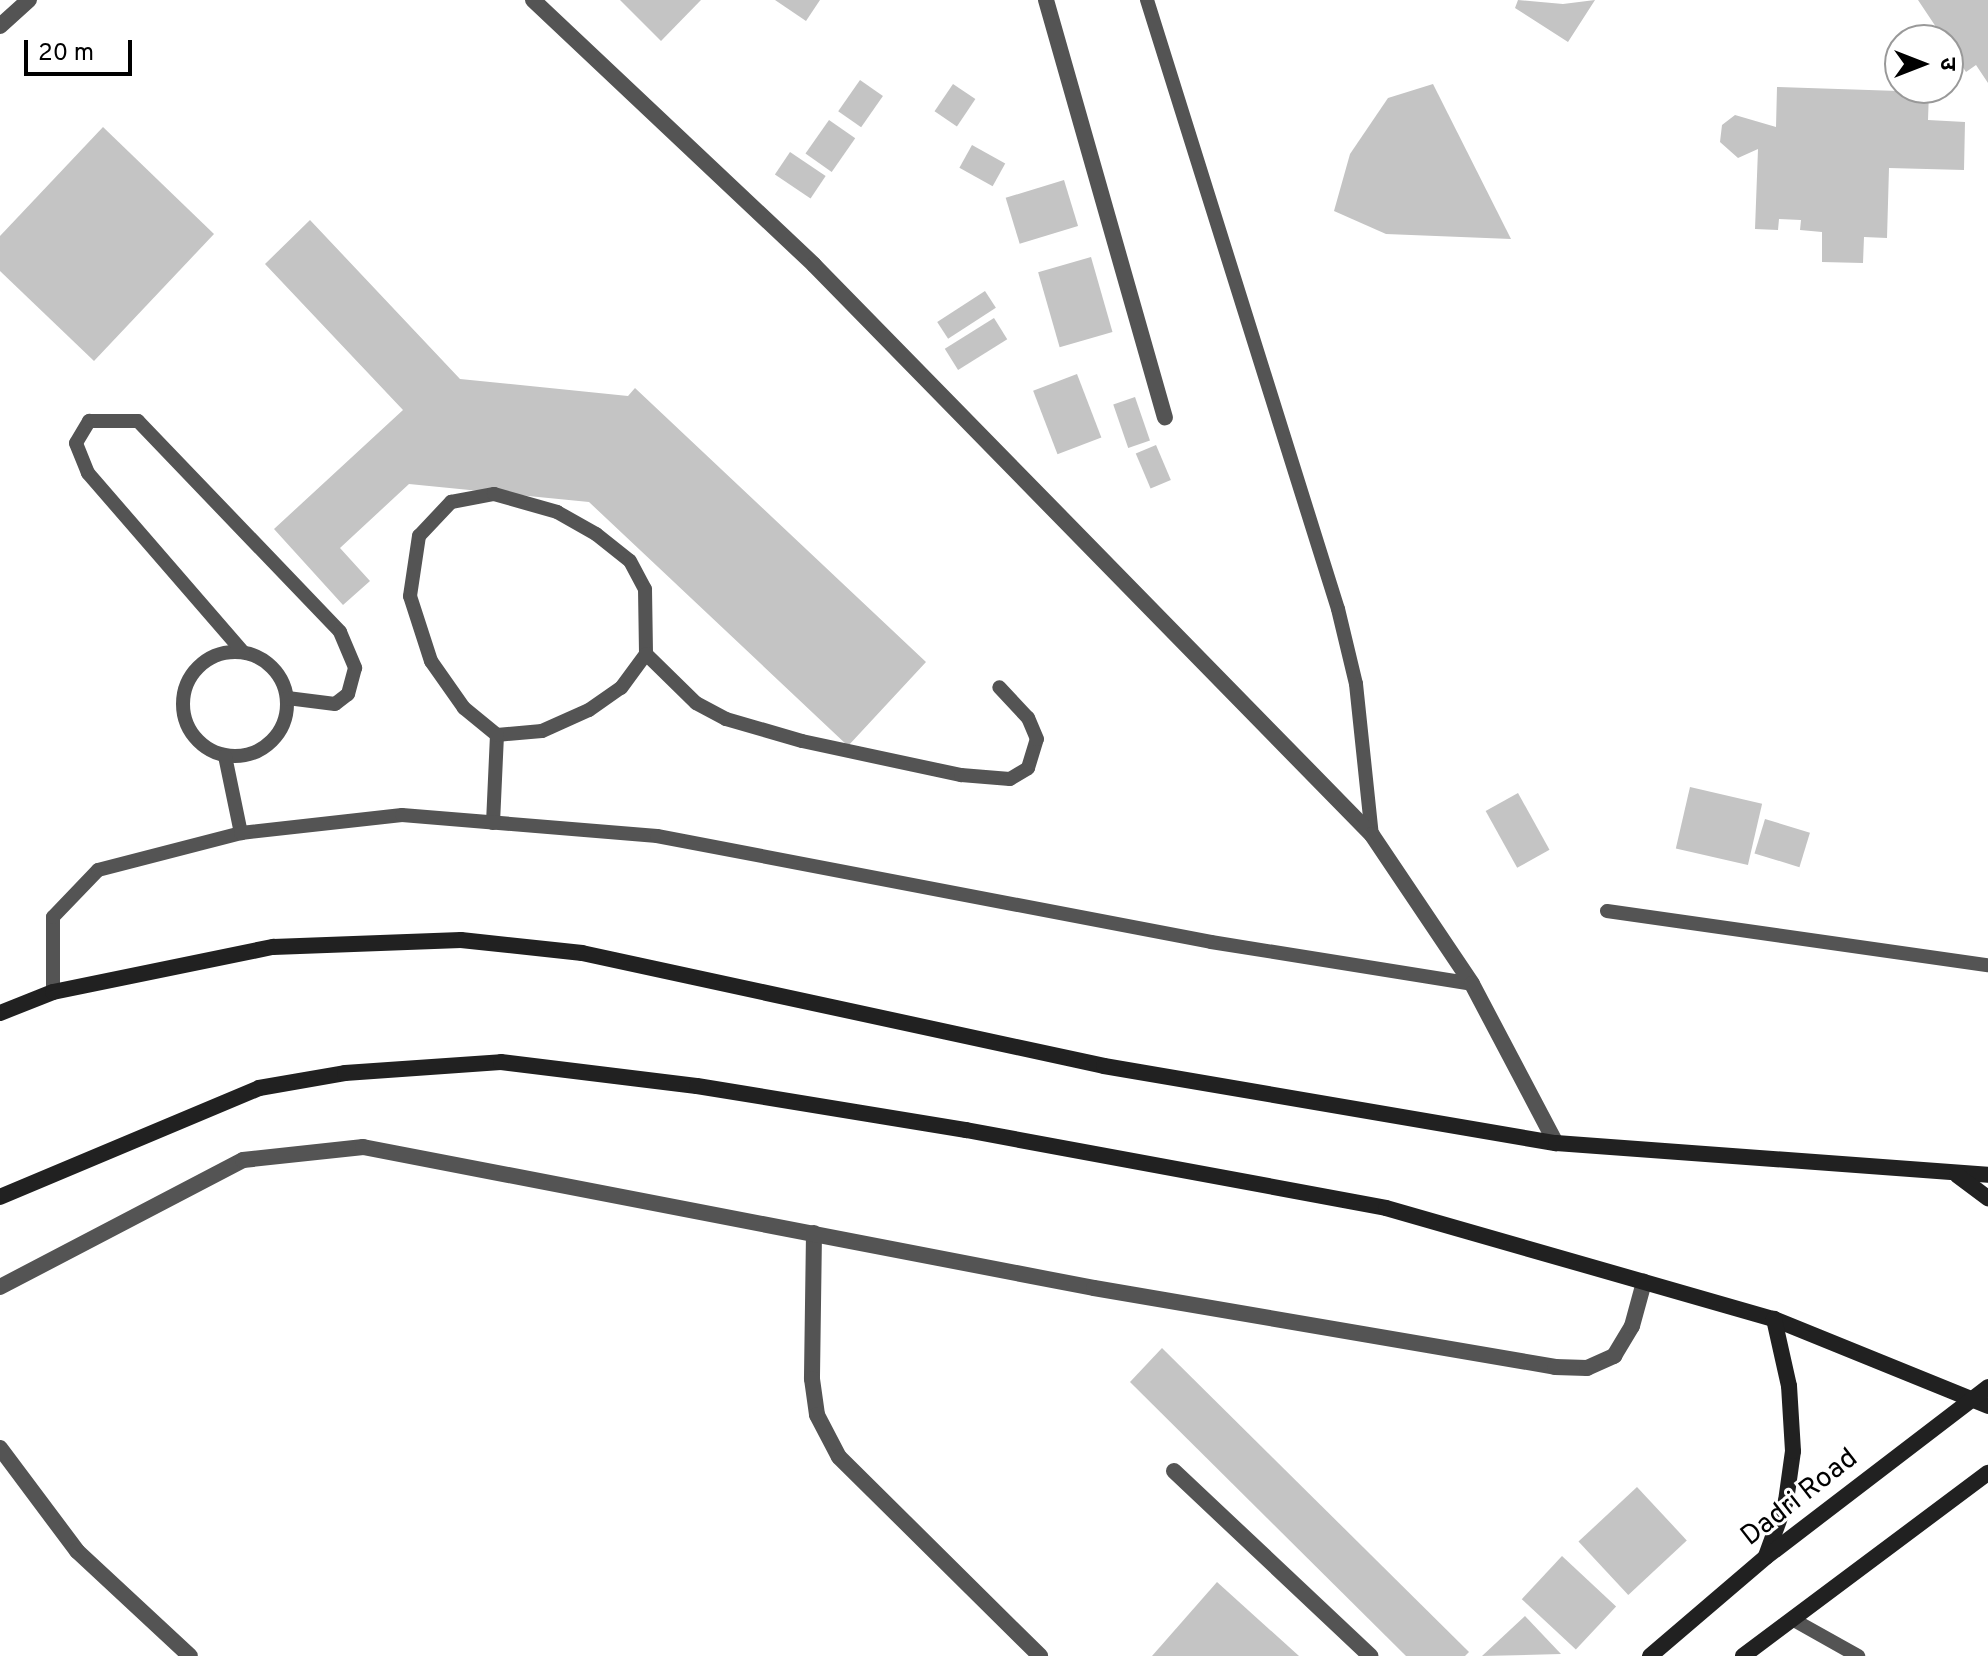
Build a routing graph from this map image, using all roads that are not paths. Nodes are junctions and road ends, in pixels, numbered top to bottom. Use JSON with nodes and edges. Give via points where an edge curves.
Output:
{"nodes":[{"id":1,"x":29,"y":0,"type":"edge"},
{"id":2,"x":533,"y":0,"type":"edge"},
{"id":3,"x":1046,"y":0,"type":"edge"},
{"id":4,"x":1147,"y":0,"type":"edge"},
{"id":5,"x":0,"y":26,"type":"edge"},
{"id":6,"x":1165,"y":417,"type":"dead end"},
{"id":7,"x":243,"y":652,"type":"junction"},
{"id":8,"x":646,"y":654,"type":"junction"},
{"id":9,"x":999,"y":687,"type":"dead end"},
{"id":10,"x":287,"y":698,"type":"junction"},
{"id":11,"x":497,"y":735,"type":"junction"},
{"id":12,"x":225,"y":756,"type":"junction"},
{"id":13,"x":493,"y":823,"type":"junction"},
{"id":14,"x":241,"y":833,"type":"junction"},
{"id":15,"x":1372,"y":835,"type":"junction"},
{"id":16,"x":1607,"y":911,"type":"dead end"},
{"id":17,"x":1988,"y":965,"type":"edge"},
{"id":18,"x":1472,"y":984,"type":"junction"},
{"id":19,"x":53,"y":992,"type":"junction"},
{"id":20,"x":0,"y":1013,"type":"edge"},
{"id":21,"x":1556,"y":1143,"type":"junction"},
{"id":22,"x":1957,"y":1175,"type":"junction"},
{"id":23,"x":1988,"y":1175,"type":"edge"},
{"id":24,"x":0,"y":1197,"type":"edge"},
{"id":25,"x":1988,"y":1198,"type":"edge"},
{"id":26,"x":814,"y":1233,"type":"junction"},
{"id":27,"x":1644,"y":1282,"type":"junction"},
{"id":28,"x":0,"y":1287,"type":"edge"},
{"id":29,"x":1774,"y":1319,"type":"junction"},
{"id":30,"x":1988,"y":1387,"type":"edge"},
{"id":31,"x":1971,"y":1397,"type":"junction"},
{"id":32,"x":1988,"y":1406,"type":"edge"},
{"id":33,"x":0,"y":1448,"type":"edge"},
{"id":34,"x":1174,"y":1471,"type":"dead end"},
{"id":35,"x":1988,"y":1473,"type":"edge"},
{"id":36,"x":1766,"y":1557,"type":"junction"},
{"id":37,"x":1792,"y":1619,"type":"junction"},
{"id":38,"x":190,"y":1656,"type":"edge"},
{"id":39,"x":1040,"y":1656,"type":"edge"},
{"id":40,"x":1370,"y":1656,"type":"edge"},
{"id":41,"x":1650,"y":1656,"type":"edge"},
{"id":42,"x":1743,"y":1656,"type":"edge"},
{"id":43,"x":1858,"y":1656,"type":"edge"}],
"edges":[{"from":1,"to":5,"type":"street"},
{"from":2,"to":15,"type":"street","via":[[814,265]]},
{"from":3,"to":6,"type":"street"},
{"from":4,"to":15,"type":"lane","via":[[1338,609],[1356,684]]},
{"from":7,"to":10,"type":"lane","via":[[273,668]]},
{"from":7,"to":10,"type":"lane","via":[[88,473],[76,443],[89,421],[138,421],[340,632],[355,668],[348,694],[335,704]]},
{"from":7,"to":12,"type":"lane","via":[[208,660],[186,687],[183,705],[195,738]]},
{"from":8,"to":9,"type":"lane","via":[[696,703],[717,715],[802,741],[994,780],[1021,774],[1036,751],[1035,729]]},
{"from":8,"to":11,"type":"lane","via":[[621,688],[589,710],[542,731]]},
{"from":8,"to":11,"type":"lane","via":[[645,589],[630,561],[596,534],[557,512],[494,494],[451,502],[419,536],[410,596],[431,661],[464,708]]},
{"from":10,"to":12,"type":"lane","via":[[281,730],[271,743],[242,757]]},
{"from":11,"to":13,"type":"lane"},
{"from":12,"to":14,"type":"lane"},
{"from":13,"to":14,"type":"lane","via":[[402,815]]},
{"from":13,"to":18,"type":"lane","via":[[657,836],[1211,942]]},
{"from":14,"to":19,"type":"lane","via":[[98,870],[53,917]]},
{"from":15,"to":18,"type":"street"},
{"from":16,"to":17,"type":"lane"},
{"from":18,"to":21,"type":"street"},
{"from":19,"to":20,"type":"main road"},
{"from":19,"to":21,"type":"main road","via":[[273,947],[461,940],[582,953],[1104,1066]]},
{"from":21,"to":22,"type":"main road"},
{"from":22,"to":23,"type":"main road"},
{"from":22,"to":25,"type":"main road"},
{"from":24,"to":27,"type":"main road","via":[[259,1088],[345,1073],[501,1062],[697,1086],[936,1125],[1386,1208]]},
{"from":26,"to":27,"type":"street","via":[[1094,1288],[1555,1367],[1587,1368],[1614,1356],[1632,1326]]},
{"from":26,"to":28,"type":"street","via":[[363,1147],[243,1160]]},
{"from":26,"to":39,"type":"street","via":[[812,1379],[817,1415],[839,1457]]},
{"from":27,"to":29,"type":"main road"},
{"from":29,"to":31,"type":"main road"},
{"from":29,"to":36,"type":"main road","via":[[1789,1386],[1793,1451],[1786,1501]]},
{"from":30,"to":31,"type":"main road","name":"Dadri Road"},
{"from":31,"to":32,"type":"main road"},
{"from":31,"to":36,"type":"main road","name":"Dadri Road"},
{"from":33,"to":38,"type":"street","via":[[77,1551]]},
{"from":34,"to":40,"type":"street"},
{"from":35,"to":37,"type":"main road"},
{"from":36,"to":41,"type":"main road","name":"Dadri Road"},
{"from":37,"to":42,"type":"main road"},
{"from":37,"to":43,"type":"lane"}]}
